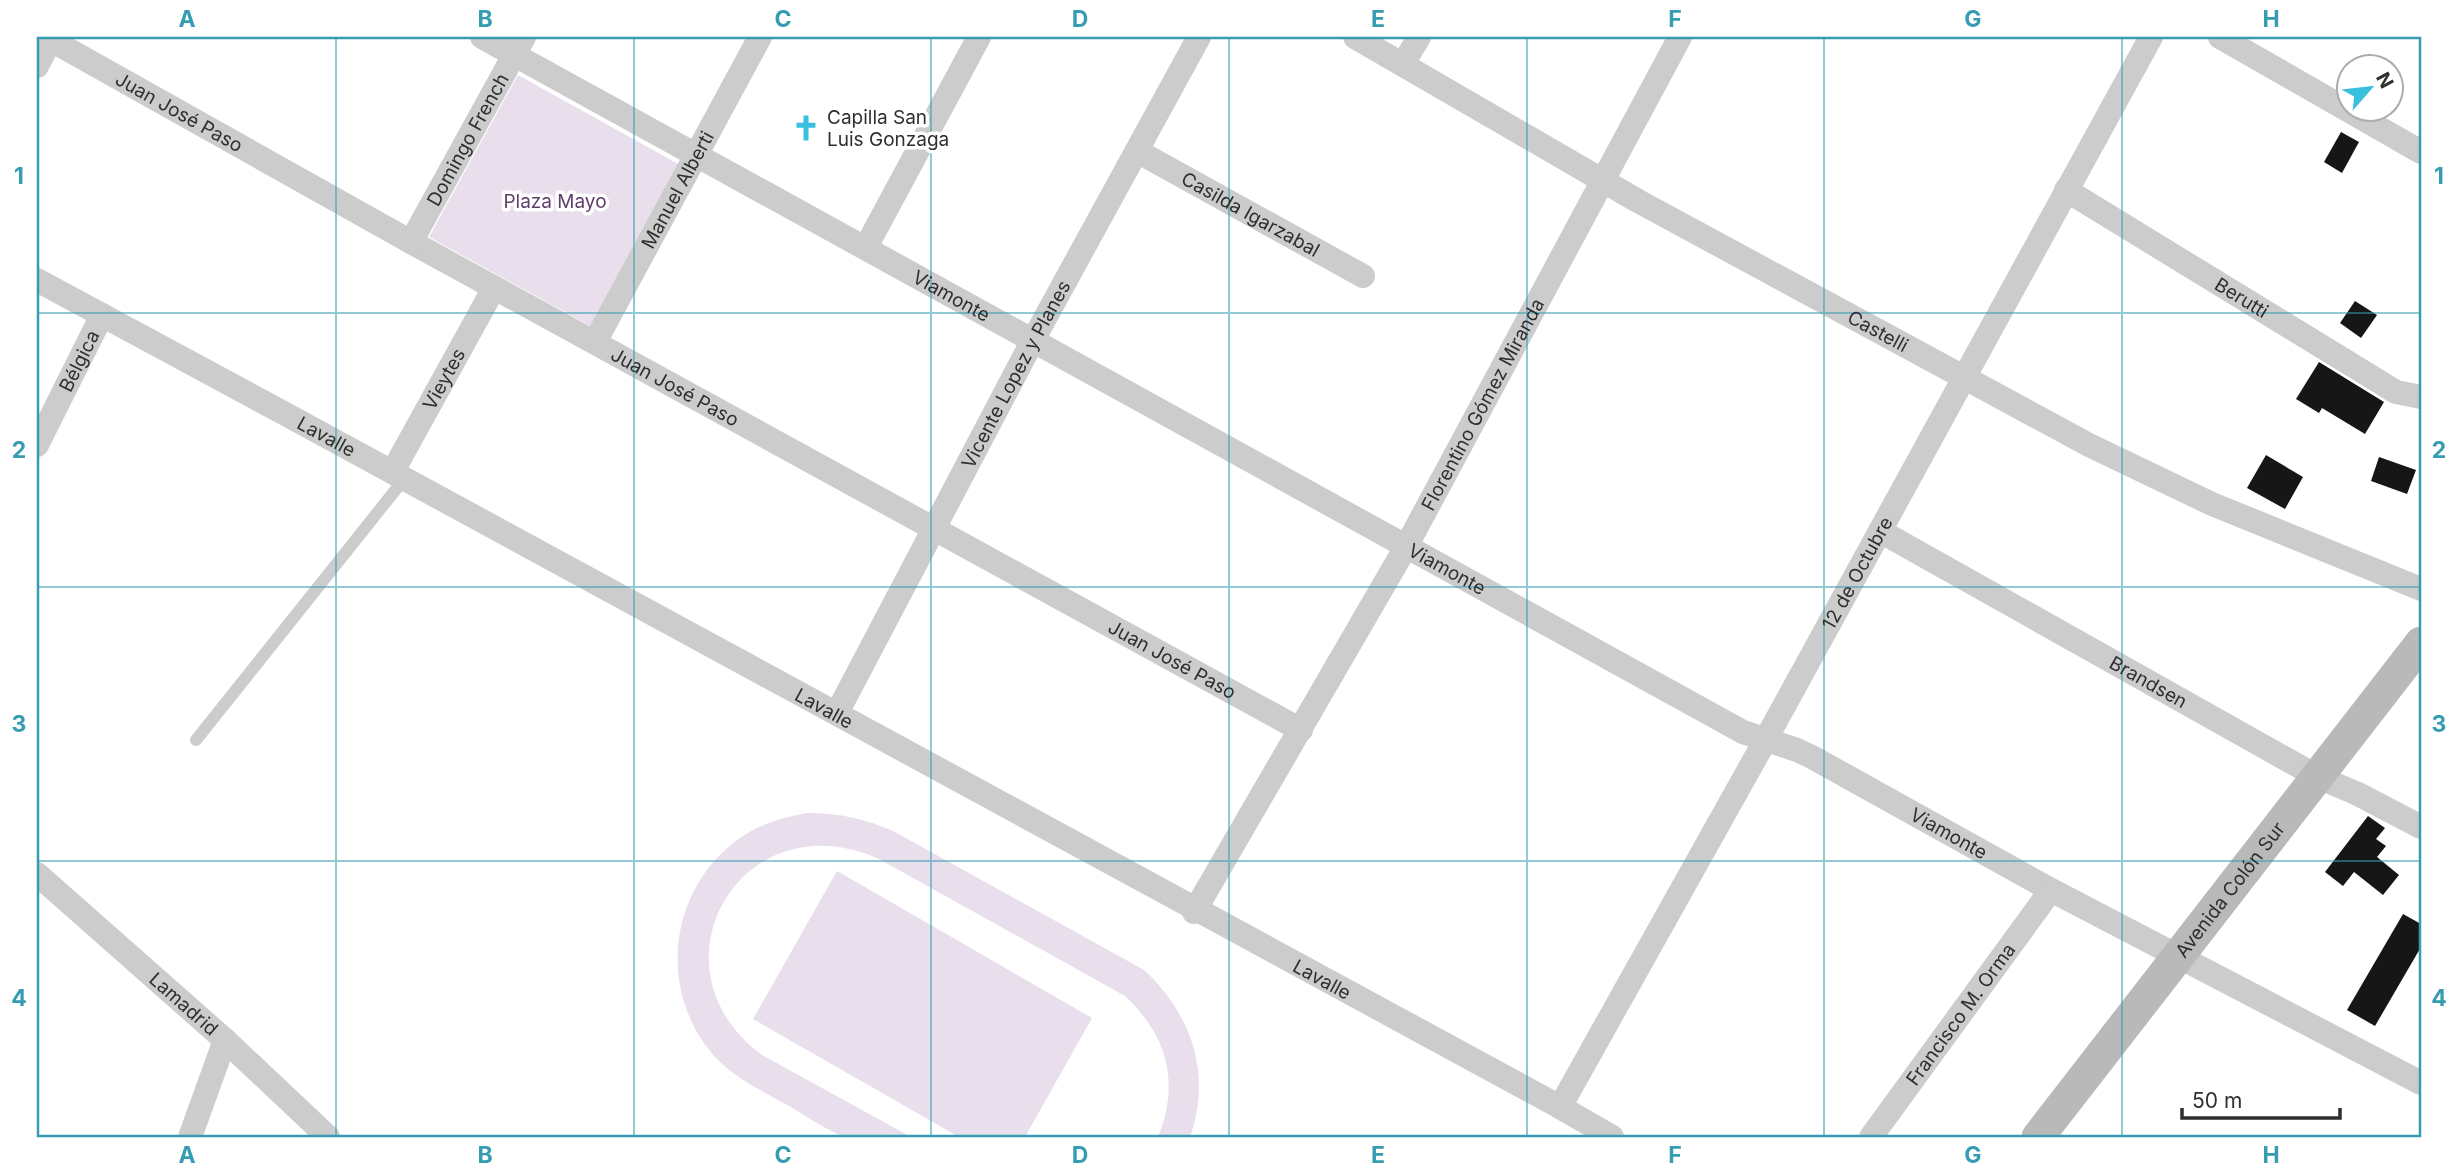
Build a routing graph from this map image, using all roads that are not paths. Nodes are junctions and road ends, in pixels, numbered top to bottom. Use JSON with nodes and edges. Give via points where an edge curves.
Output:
{"nodes":[{"id":1,"x":482,"y":37,"type":"edge"},
{"id":2,"x":760,"y":37,"type":"edge"},
{"id":3,"x":979,"y":37,"type":"edge"},
{"id":4,"x":1199,"y":37,"type":"edge"},
{"id":5,"x":1354,"y":37,"type":"edge"},
{"id":6,"x":1419,"y":37,"type":"edge"},
{"id":7,"x":1679,"y":37,"type":"edge"},
{"id":8,"x":2151,"y":37,"type":"edge"},
{"id":9,"x":2220,"y":37,"type":"edge"},
{"id":10,"x":52,"y":38,"type":"edge"},
{"id":11,"x":519,"y":46,"type":"edge"},
{"id":12,"x":1404,"y":64,"type":"junction"},
{"id":13,"x":37,"y":66,"type":"edge"},
{"id":14,"x":1137,"y":151,"type":"junction"},
{"id":15,"x":2421,"y":152,"type":"edge"},
{"id":16,"x":695,"y":155,"type":"junction"},
{"id":17,"x":1602,"y":179,"type":"junction"},
{"id":18,"x":2066,"y":190,"type":"junction"},
{"id":19,"x":411,"y":242,"type":"junction"},
{"id":20,"x":866,"y":247,"type":"junction"},
{"id":21,"x":1363,"y":276,"type":"dead end"},
{"id":22,"x":37,"y":280,"type":"edge"},
{"id":23,"x":494,"y":288,"type":"junction"},
{"id":24,"x":102,"y":315,"type":"junction"},
{"id":25,"x":594,"y":342,"type":"junction"},
{"id":26,"x":1032,"y":342,"type":"junction"},
{"id":27,"x":1963,"y":377,"type":"junction"},
{"id":28,"x":2421,"y":397,"type":"edge"},
{"id":29,"x":37,"y":445,"type":"edge"},
{"id":30,"x":399,"y":475,"type":"junction"},
{"id":31,"x":934,"y":528,"type":"junction"},
{"id":32,"x":1880,"y":531,"type":"junction"},
{"id":33,"x":1406,"y":545,"type":"junction"},
{"id":34,"x":2421,"y":589,"type":"edge"},
{"id":35,"x":2421,"y":643,"type":"edge"},
{"id":36,"x":836,"y":713,"type":"junction"},
{"id":37,"x":1301,"y":730,"type":"junction"},
{"id":38,"x":1766,"y":739,"type":"junction"},
{"id":39,"x":196,"y":740,"type":"dead end"},
{"id":40,"x":2318,"y":777,"type":"junction"},
{"id":41,"x":2421,"y":827,"type":"edge"},
{"id":42,"x":37,"y":874,"type":"edge"},
{"id":43,"x":2051,"y":890,"type":"junction"},
{"id":44,"x":1194,"y":912,"type":"junction"},
{"id":45,"x":2178,"y":956,"type":"junction"},
{"id":46,"x":225,"y":1040,"type":"junction"},
{"id":47,"x":2421,"y":1083,"type":"edge"},
{"id":48,"x":1560,"y":1107,"type":"junction"},
{"id":49,"x":190,"y":1137,"type":"edge"},
{"id":50,"x":328,"y":1137,"type":"edge"},
{"id":51,"x":1612,"y":1137,"type":"edge"},
{"id":52,"x":1871,"y":1137,"type":"edge"},
{"id":53,"x":2039,"y":1137,"type":"edge"}],
"edges":[{"from":1,"to":11,"type":"street","name":"Viamonte"},
{"from":2,"to":16,"type":"street","name":"Manuel Alberti"},
{"from":3,"to":20,"type":"street"},
{"from":4,"to":14,"type":"street","name":"Vicente Lopez y Planes"},
{"from":5,"to":12,"type":"street","name":"Castelli"},
{"from":6,"to":12,"type":"street"},
{"from":7,"to":17,"type":"street","name":"Florentino Gómez Miranda"},
{"from":8,"to":18,"type":"street","name":"12 de Octubre"},
{"from":9,"to":15,"type":"street"},
{"from":10,"to":13,"type":"street"},
{"from":10,"to":19,"type":"street","name":"Juan José Paso"},
{"from":11,"to":16,"type":"street","name":"Viamonte"},
{"from":11,"to":19,"type":"street","name":"Domingo French"},
{"from":12,"to":17,"type":"street","name":"Castelli"},
{"from":14,"to":21,"type":"street","name":"Casilda Igarzabal"},
{"from":14,"to":26,"type":"street","name":"Vicente Lopez y Planes"},
{"from":16,"to":20,"type":"street","name":"Viamonte"},
{"from":16,"to":25,"type":"street","name":"Manuel Alberti"},
{"from":17,"to":27,"type":"street","name":"Castelli"},
{"from":17,"to":33,"type":"street","name":"Florentino Gómez Miranda"},
{"from":18,"to":27,"type":"street","name":"12 de Octubre"},
{"from":18,"to":28,"type":"street","name":"Berutti","via":[[2396,392]]},
{"from":19,"to":23,"type":"street","name":"Juan José Paso"},
{"from":20,"to":26,"type":"street","name":"Viamonte"},
{"from":22,"to":24,"type":"street","name":"Lavalle"},
{"from":23,"to":25,"type":"street","name":"Juan José Paso"},
{"from":23,"to":30,"type":"street","name":"Vieytes"},
{"from":24,"to":29,"type":"street","name":"Bélgica"},
{"from":24,"to":30,"type":"street","name":"Lavalle"},
{"from":25,"to":31,"type":"street","name":"Juan José Paso"},
{"from":26,"to":31,"type":"street","name":"Vicente Lopez y Planes"},
{"from":26,"to":33,"type":"street","name":"Viamonte"},
{"from":27,"to":32,"type":"street","name":"12 de Octubre"},
{"from":27,"to":34,"type":"street","name":"Castelli","via":[[2212,504]]},
{"from":30,"to":36,"type":"street","name":"Lavalle"},
{"from":30,"to":39,"type":"lane"},
{"from":31,"to":36,"type":"street","name":"Vicente Lopez y Planes"},
{"from":31,"to":37,"type":"street","name":"Juan José Paso"},
{"from":32,"to":38,"type":"street","name":"12 de Octubre"},
{"from":32,"to":40,"type":"street","name":"Brandsen"},
{"from":33,"to":37,"type":"street","name":"Florentino Gómez Miranda"},
{"from":33,"to":38,"type":"street","name":"Viamonte","via":[[1743,732]]},
{"from":35,"to":40,"type":"main road","name":"Avenida Colón Sur"},
{"from":36,"to":44,"type":"street","name":"Lavalle"},
{"from":37,"to":44,"type":"street","name":"Florentino Gómez Miranda"},
{"from":38,"to":43,"type":"street","name":"Viamonte","via":[[1812,757]]},
{"from":38,"to":48,"type":"street","name":"12 de Octubre"},
{"from":40,"to":41,"type":"street","name":"Brandsen"},
{"from":40,"to":45,"type":"main road","name":"Avenida Colón Sur"},
{"from":42,"to":46,"type":"street","name":"Lamadrid"},
{"from":43,"to":45,"type":"street","name":"Viamonte"},
{"from":43,"to":52,"type":"street","name":"Francisco M. Orma"},
{"from":44,"to":48,"type":"street","name":"Lavalle"},
{"from":45,"to":47,"type":"street","name":"Viamonte"},
{"from":45,"to":53,"type":"main road","name":"Avenida Colón Sur"},
{"from":46,"to":49,"type":"street"},
{"from":46,"to":50,"type":"street","name":"Lamadrid"},
{"from":48,"to":51,"type":"street","name":"Lavalle"}]}
